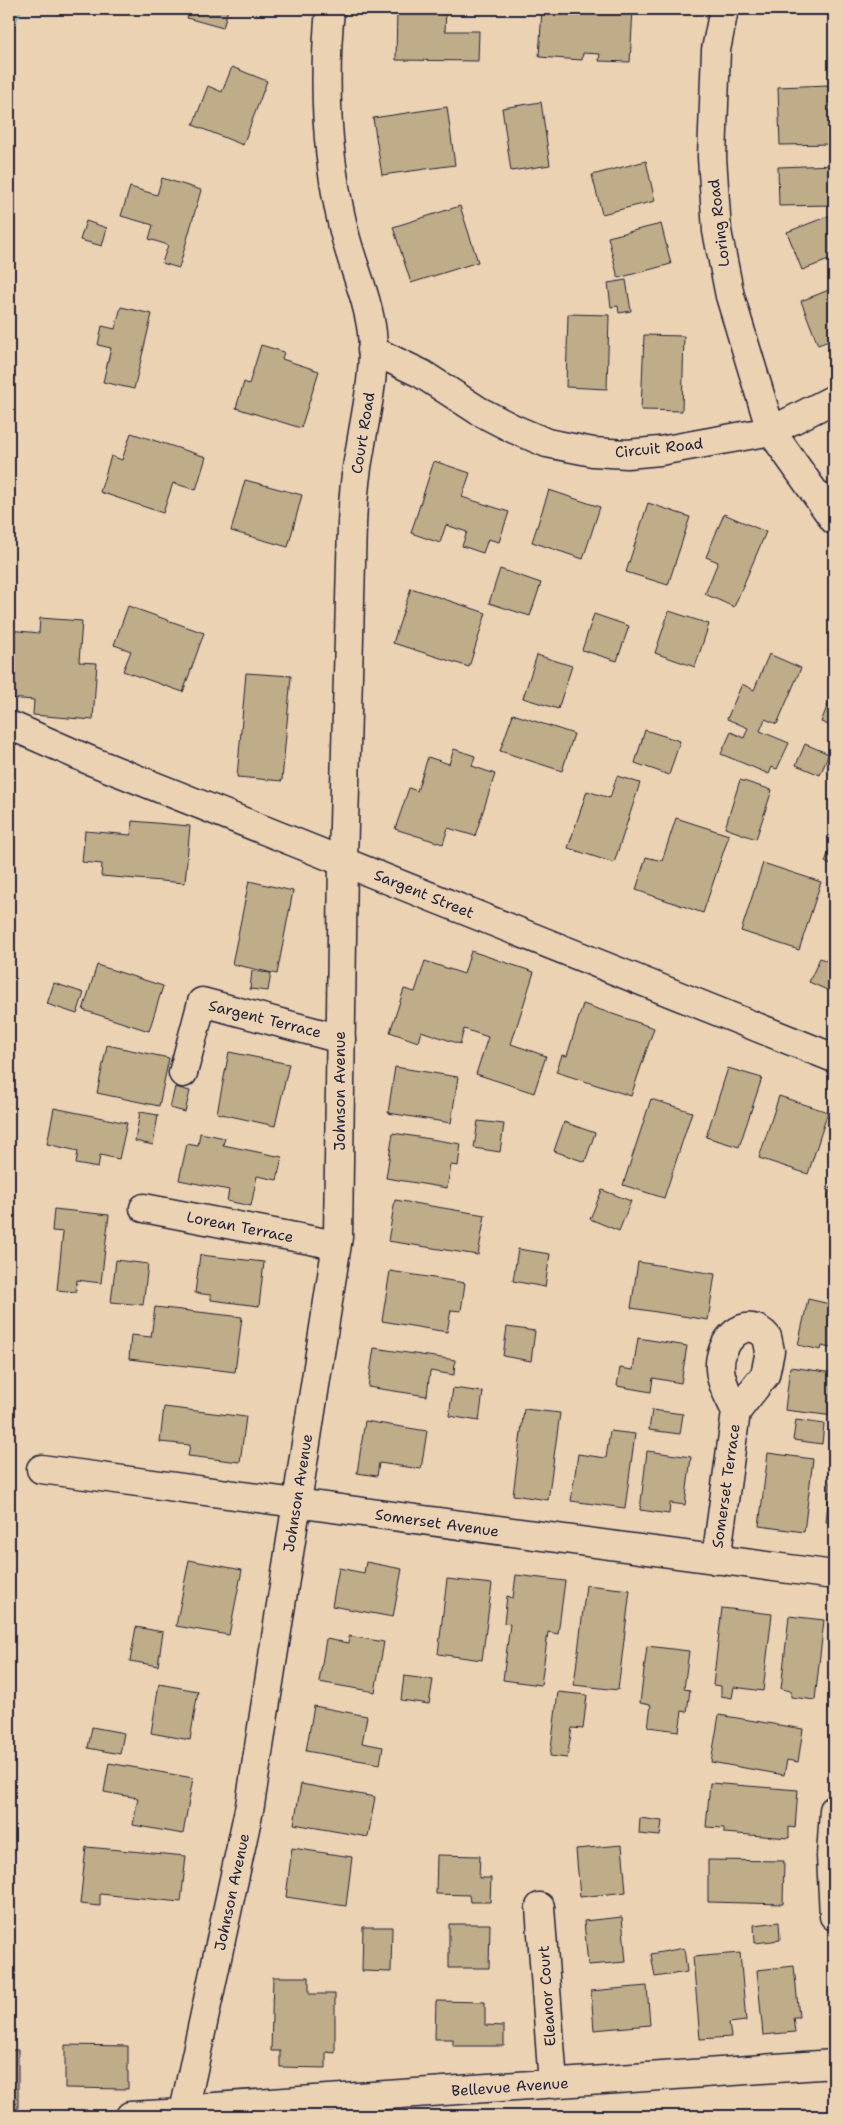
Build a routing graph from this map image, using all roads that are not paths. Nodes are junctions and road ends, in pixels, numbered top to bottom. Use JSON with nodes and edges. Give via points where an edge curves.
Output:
{"nodes":[{"id":1,"x":330,"y":9,"type":"edge"},
{"id":2,"x":724,"y":9,"type":"edge"},
{"id":3,"x":372,"y":350,"type":"junction"},
{"id":4,"x":834,"y":399,"type":"edge"},
{"id":5,"x":771,"y":431,"type":"junction"},
{"id":6,"x":834,"y":520,"type":"edge"},
{"id":7,"x":14,"y":727,"type":"dead end"},
{"id":8,"x":343,"y":862,"type":"junction"},
{"id":9,"x":341,"y":1039,"type":"junction"},
{"id":10,"x":834,"y":1058,"type":"edge"},
{"id":11,"x":183,"y":1074,"type":"dead end"},
{"id":12,"x":144,"y":1208,"type":"dead end"},
{"id":13,"x":336,"y":1245,"type":"junction"},
{"id":14,"x":736,"y":1412,"type":"dead end"},
{"id":15,"x":41,"y":1469,"type":"dead end"},
{"id":16,"x":296,"y":1504,"type":"junction"},
{"id":17,"x":716,"y":1560,"type":"junction"},
{"id":18,"x":834,"y":1575,"type":"edge"},
{"id":19,"x":834,"y":1810,"type":"edge"},
{"id":20,"x":540,"y":1908,"type":"dead end"},
{"id":21,"x":834,"y":1916,"type":"edge"},
{"id":22,"x":834,"y":2064,"type":"edge"},
{"id":23,"x":553,"y":2084,"type":"junction"},
{"id":24,"x":184,"y":2113,"type":"edge"},
{"id":25,"x":130,"y":2116,"type":"edge"}],
"edges":[{"from":1,"to":3,"type":"street","name":"Court Road","via":[[326,86],[330,163],[346,238],[368,316]]},
{"from":2,"to":5,"type":"street","name":"Loring Road","via":[[716,50],[714,86],[712,157],[715,208],[730,296]]},
{"from":3,"to":5,"type":"street","name":"Circuit Road","via":[[422,374],[496,420],[539,440],[569,448],[609,454],[643,453]]},
{"from":3,"to":8,"type":"street","name":"Court Road","via":[[371,381],[352,508]]},
{"from":4,"to":5,"type":"street","name":"Circuit Road"},
{"from":5,"to":6,"type":"street"},
{"from":7,"to":8,"type":"street","name":"Sargent Street"},
{"from":8,"to":9,"type":"street","name":"Johnson Avenue"},
{"from":8,"to":10,"type":"street","name":"Sargent Street"},
{"from":9,"to":11,"type":"street","name":"Sargent Terrace","via":[[202,1002]]},
{"from":9,"to":13,"type":"street","name":"Johnson Avenue"},
{"from":12,"to":13,"type":"street","name":"Lorean Terrace"},
{"from":13,"to":16,"type":"street","name":"Johnson Avenue"},
{"from":14,"to":17,"type":"street","name":"Somerset Terrace"},
{"from":15,"to":16,"type":"street","name":"Somerset Avenue"},
{"from":16,"to":17,"type":"street","name":"Somerset Avenue"},
{"from":16,"to":24,"type":"street","name":"Johnson Avenue","via":[[250,1805]]},
{"from":17,"to":18,"type":"street","name":"Somerset Avenue"},
{"from":19,"to":21,"type":"street"},
{"from":20,"to":23,"type":"street","name":"Eleanor Court"},
{"from":22,"to":23,"type":"street","name":"Bellevue Avenue"},
{"from":23,"to":24,"type":"street","name":"Bellevue Avenue"},
{"from":24,"to":25,"type":"street","name":"Bellevue Avenue"}]}
